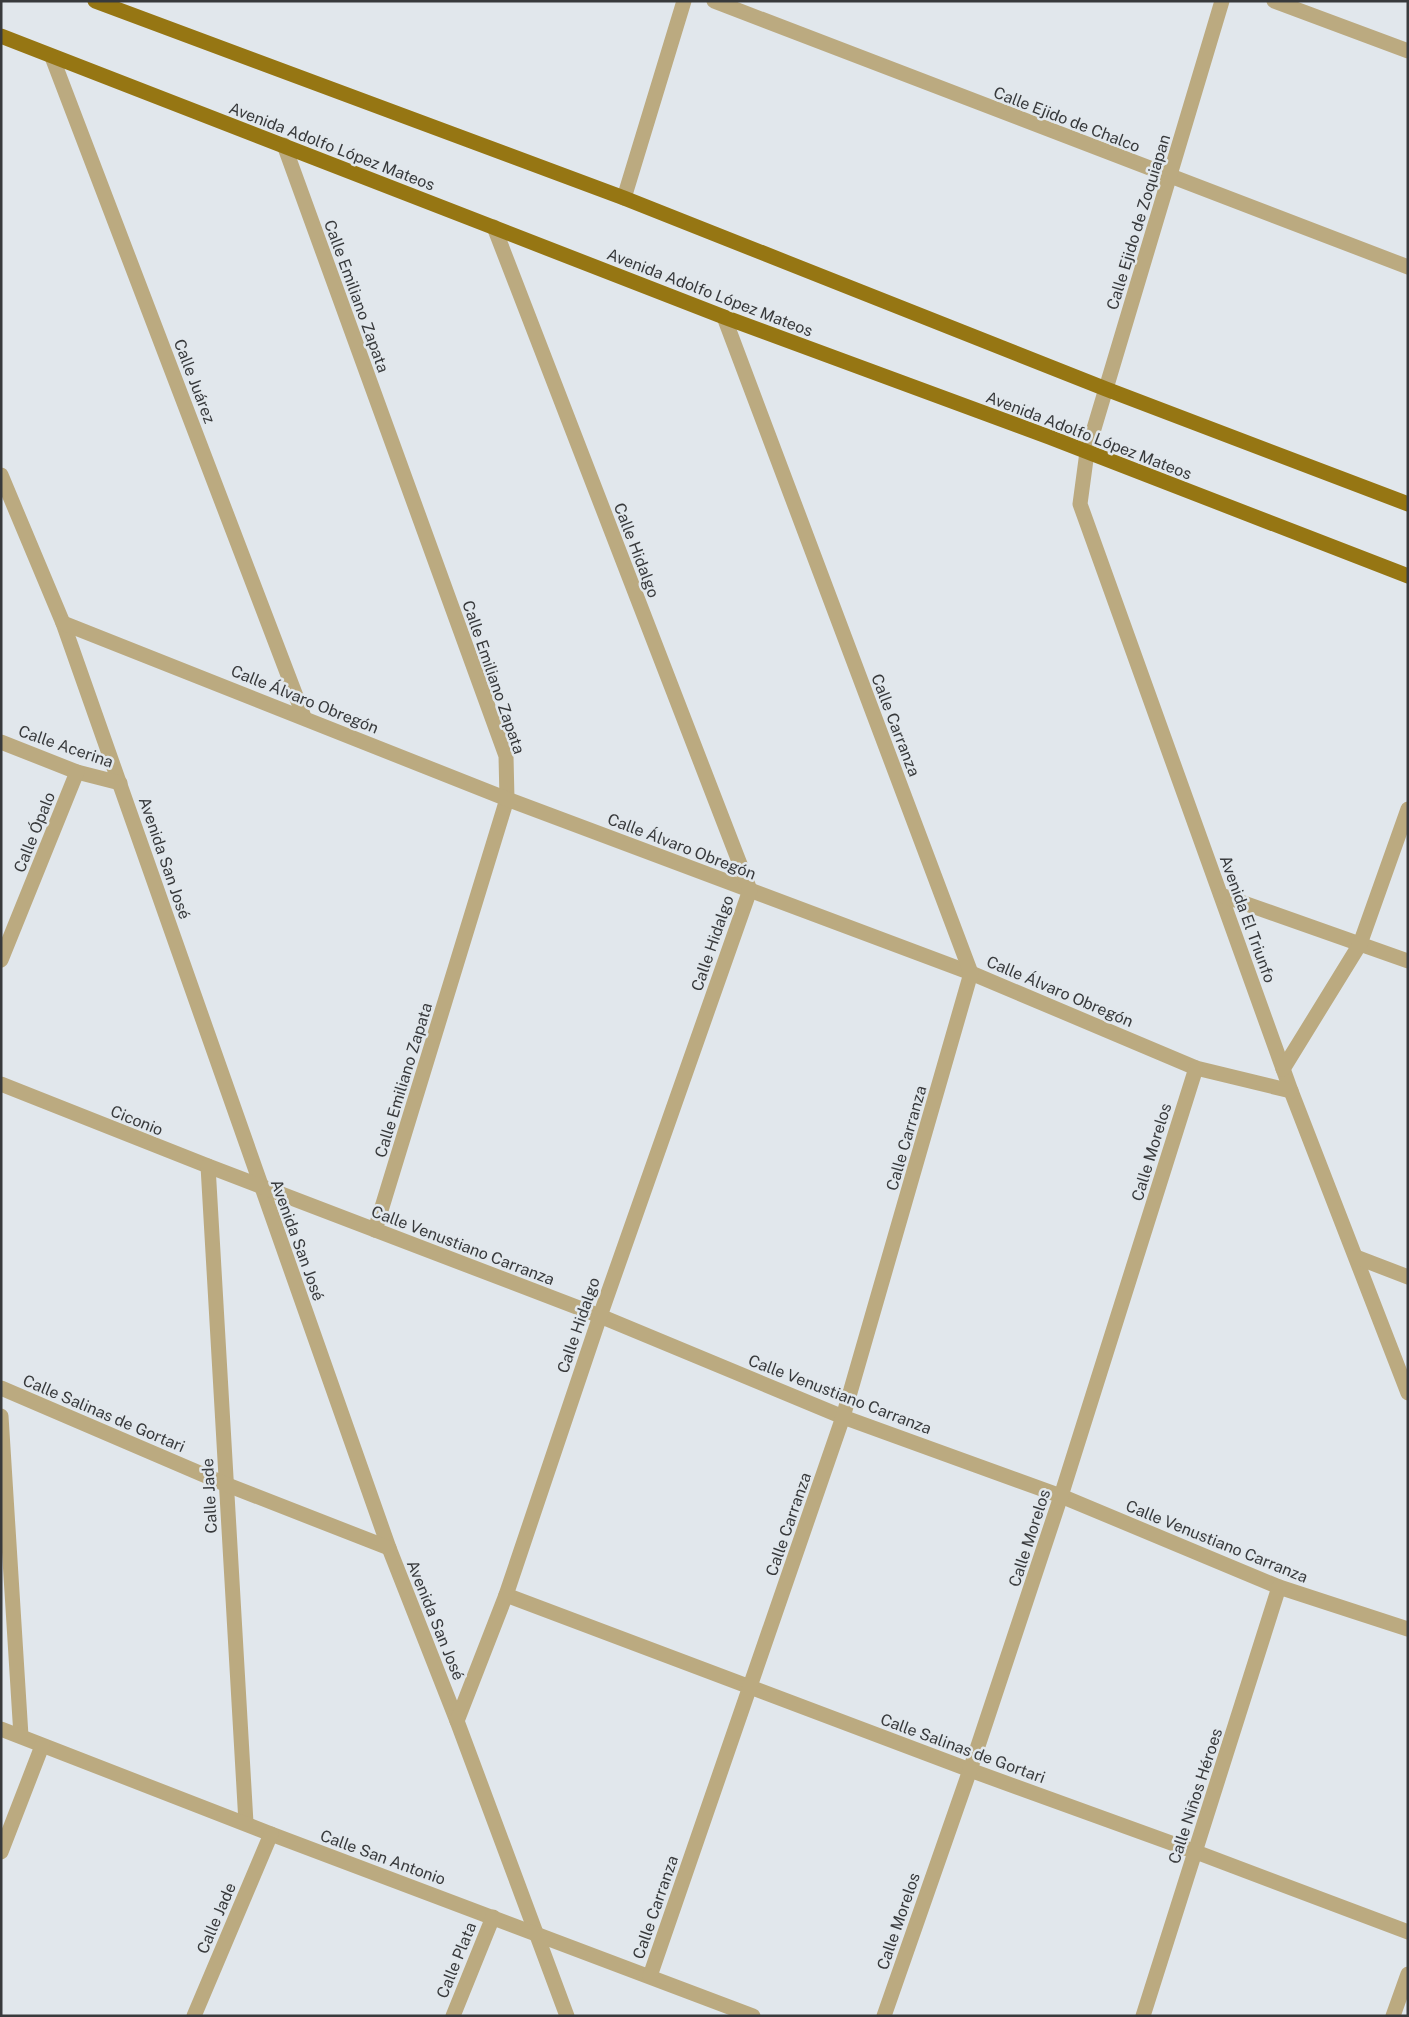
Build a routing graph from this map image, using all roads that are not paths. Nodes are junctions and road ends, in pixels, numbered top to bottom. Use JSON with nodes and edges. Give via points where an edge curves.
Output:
{"nodes":[{"id":1,"x":95,"y":1,"type":"edge"},
{"id":2,"x":684,"y":1,"type":"edge"},
{"id":3,"x":714,"y":1,"type":"edge"},
{"id":4,"x":1222,"y":1,"type":"edge"},
{"id":5,"x":1274,"y":1,"type":"edge"},
{"id":6,"x":122,"y":6,"type":"edge"},
{"id":7,"x":1,"y":36,"type":"edge"},
{"id":8,"x":1408,"y":51,"type":"edge"},
{"id":9,"x":52,"y":57,"type":"junction"},
{"id":10,"x":284,"y":145,"type":"junction"},
{"id":11,"x":1169,"y":177,"type":"junction"},
{"id":12,"x":624,"y":198,"type":"junction"},
{"id":13,"x":494,"y":226,"type":"junction"},
{"id":14,"x":1408,"y":267,"type":"edge"},
{"id":15,"x":724,"y":317,"type":"junction"},
{"id":16,"x":1106,"y":389,"type":"junction"},
{"id":17,"x":1087,"y":452,"type":"junction"},
{"id":18,"x":1,"y":475,"type":"edge"},
{"id":19,"x":1408,"y":504,"type":"edge"},
{"id":20,"x":1408,"y":576,"type":"edge"},
{"id":21,"x":63,"y":623,"type":"junction"},
{"id":22,"x":304,"y":717,"type":"junction"},
{"id":23,"x":1,"y":742,"type":"edge"},
{"id":24,"x":77,"y":772,"type":"junction"},
{"id":25,"x":120,"y":783,"type":"junction"},
{"id":26,"x":507,"y":799,"type":"junction"},
{"id":27,"x":1408,"y":809,"type":"edge"},
{"id":28,"x":750,"y":890,"type":"junction"},
{"id":29,"x":1221,"y":895,"type":"junction"},
{"id":30,"x":1360,"y":944,"type":"junction"},
{"id":31,"x":1,"y":960,"type":"edge"},
{"id":32,"x":1408,"y":961,"type":"edge"},
{"id":33,"x":971,"y":973,"type":"junction"},
{"id":34,"x":1196,"y":1068,"type":"junction"},
{"id":35,"x":1283,"y":1069,"type":"junction"},
{"id":36,"x":1,"y":1084,"type":"edge"},
{"id":37,"x":1291,"y":1091,"type":"junction"},
{"id":38,"x":208,"y":1166,"type":"junction"},
{"id":39,"x":260,"y":1186,"type":"junction"},
{"id":40,"x":375,"y":1230,"type":"junction"},
{"id":41,"x":1356,"y":1257,"type":"junction"},
{"id":42,"x":1408,"y":1277,"type":"edge"},
{"id":43,"x":600,"y":1316,"type":"junction"},
{"id":44,"x":1,"y":1388,"type":"edge"},
{"id":45,"x":1408,"y":1393,"type":"edge"},
{"id":46,"x":1,"y":1416,"type":"edge"},
{"id":47,"x":844,"y":1416,"type":"junction"},
{"id":48,"x":226,"y":1484,"type":"junction"},
{"id":49,"x":1061,"y":1496,"type":"junction"},
{"id":50,"x":388,"y":1548,"type":"junction"},
{"id":51,"x":1280,"y":1587,"type":"junction"},
{"id":52,"x":506,"y":1595,"type":"junction"},
{"id":53,"x":1408,"y":1629,"type":"edge"},
{"id":54,"x":751,"y":1687,"type":"junction"},
{"id":55,"x":457,"y":1721,"type":"junction"},
{"id":56,"x":1,"y":1729,"type":"edge"},
{"id":57,"x":21,"y":1736,"type":"junction"},
{"id":58,"x":42,"y":1746,"type":"junction"},
{"id":59,"x":970,"y":1770,"type":"junction"},
{"id":60,"x":246,"y":1823,"type":"junction"},
{"id":61,"x":271,"y":1834,"type":"junction"},
{"id":62,"x":1,"y":1852,"type":"edge"},
{"id":63,"x":1196,"y":1852,"type":"junction"},
{"id":64,"x":492,"y":1917,"type":"junction"},
{"id":65,"x":1408,"y":1932,"type":"edge"},
{"id":66,"x":535,"y":1933,"type":"junction"},
{"id":67,"x":1408,"y":1974,"type":"edge"},
{"id":68,"x":650,"y":1976,"type":"junction"},
{"id":69,"x":194,"y":2016,"type":"edge"},
{"id":70,"x":453,"y":2016,"type":"edge"},
{"id":71,"x":567,"y":2016,"type":"edge"},
{"id":72,"x":752,"y":2016,"type":"edge"},
{"id":73,"x":884,"y":2016,"type":"edge"},
{"id":74,"x":1143,"y":2016,"type":"edge"},
{"id":75,"x":1393,"y":2016,"type":"edge"}],
"edges":[{"from":1,"to":6,"type":"main road"},
{"from":2,"to":12,"type":"street"},
{"from":3,"to":11,"type":"street","name":"Calle Ejido de Chalco"},
{"from":4,"to":11,"type":"street","name":"Calle Ejido de Zoquiapan"},
{"from":5,"to":8,"type":"street"},
{"from":6,"to":12,"type":"main road"},
{"from":7,"to":9,"type":"main road","name":"Avenida Adolfo López Mateos"},
{"from":9,"to":10,"type":"main road","name":"Avenida Adolfo López Mateos"},
{"from":9,"to":22,"type":"street","name":"Calle Juárez"},
{"from":10,"to":13,"type":"main road","name":"Avenida Adolfo López Mateos"},
{"from":10,"to":26,"type":"street","name":"Calle Emiliano Zapata","via":[[506,756]]},
{"from":11,"to":14,"type":"street","name":"Calle Ejido de Chalco"},
{"from":11,"to":16,"type":"street","name":"Calle Ejido de Zoquiapan"},
{"from":12,"to":16,"type":"main road"},
{"from":13,"to":15,"type":"main road","name":"Avenida Adolfo López Mateos"},
{"from":13,"to":28,"type":"street","name":"Calle Hidalgo"},
{"from":15,"to":17,"type":"main road","name":"Avenida Adolfo López Mateos"},
{"from":15,"to":33,"type":"street","name":"Calle Carranza"},
{"from":16,"to":17,"type":"street","name":"Calle Ejido de Zoquiapan"},
{"from":16,"to":19,"type":"main road"},
{"from":17,"to":20,"type":"main road","name":"Avenida Adolfo López Mateos"},
{"from":17,"to":29,"type":"street","name":"Avenida El Triunfo","via":[[1080,504]]},
{"from":18,"to":21,"type":"street","name":"Avenida San José"},
{"from":21,"to":22,"type":"street","name":"Calle Álvaro Obregón"},
{"from":21,"to":25,"type":"street","name":"Avenida San José"},
{"from":22,"to":26,"type":"street","name":"Calle Álvaro Obregón"},
{"from":23,"to":24,"type":"street","name":"Calle Acerina"},
{"from":24,"to":25,"type":"street","name":"Calle Acerina"},
{"from":24,"to":31,"type":"street","name":"Calle Ópalo"},
{"from":25,"to":39,"type":"street","name":"Avenida San José"},
{"from":26,"to":28,"type":"street","name":"Calle Álvaro Obregón"},
{"from":26,"to":40,"type":"street","name":"Calle Emiliano Zapata"},
{"from":27,"to":30,"type":"street"},
{"from":28,"to":33,"type":"street","name":"Calle Álvaro Obregón"},
{"from":28,"to":43,"type":"street","name":"Calle Hidalgo"},
{"from":29,"to":30,"type":"street"},
{"from":29,"to":35,"type":"street","name":"Avenida El Triunfo"},
{"from":30,"to":32,"type":"street"},
{"from":30,"to":35,"type":"street"},
{"from":33,"to":34,"type":"street","name":"Calle Álvaro Obregón"},
{"from":33,"to":47,"type":"street","name":"Calle Carranza"},
{"from":34,"to":37,"type":"street","name":"Calle Álvaro Obregón"},
{"from":34,"to":49,"type":"street","name":"Calle Morelos"},
{"from":35,"to":37,"type":"street","name":"Avenida El Triunfo"},
{"from":36,"to":38,"type":"street","name":"Ciconio"},
{"from":37,"to":41,"type":"street","name":"Avenida El Triunfo"},
{"from":38,"to":39,"type":"street","name":"Ciconio"},
{"from":38,"to":48,"type":"street","name":"Calle Jade"},
{"from":39,"to":40,"type":"street","name":"Calle Venustiano Carranza"},
{"from":39,"to":50,"type":"street","name":"Avenida San José"},
{"from":40,"to":43,"type":"street","name":"Calle Venustiano Carranza"},
{"from":41,"to":42,"type":"street"},
{"from":41,"to":45,"type":"street","name":"Avenida El Triunfo"},
{"from":43,"to":47,"type":"street","name":"Calle Venustiano Carranza"},
{"from":43,"to":52,"type":"street","name":"Calle Hidalgo"},
{"from":44,"to":48,"type":"street","name":"Calle Salinas de Gortari"},
{"from":46,"to":57,"type":"street"},
{"from":47,"to":49,"type":"street","name":"Calle Venustiano Carranza"},
{"from":47,"to":54,"type":"street","name":"Calle Carranza"},
{"from":48,"to":50,"type":"street","name":"Calle Salinas de Gortari"},
{"from":48,"to":60,"type":"street","name":"Calle Jade"},
{"from":49,"to":51,"type":"street","name":"Calle Venustiano Carranza"},
{"from":49,"to":59,"type":"street","name":"Calle Morelos"},
{"from":50,"to":55,"type":"street","name":"Avenida San José"},
{"from":51,"to":53,"type":"street","name":"Calle Venustiano Carranza"},
{"from":51,"to":63,"type":"street","name":"Calle Niños Héroes"},
{"from":52,"to":54,"type":"street","name":"Calle Salinas de Gortari"},
{"from":52,"to":55,"type":"street","name":"Calle Hidalgo"},
{"from":54,"to":59,"type":"street","name":"Calle Salinas de Gortari"},
{"from":54,"to":68,"type":"street","name":"Calle Carranza"},
{"from":55,"to":66,"type":"street","name":"Avenida San José"},
{"from":56,"to":57,"type":"street","name":"Calle San Antonio"},
{"from":57,"to":58,"type":"street","name":"Calle San Antonio"},
{"from":58,"to":60,"type":"street","name":"Calle San Antonio"},
{"from":58,"to":62,"type":"street"},
{"from":59,"to":63,"type":"street","name":"Calle Salinas de Gortari"},
{"from":59,"to":73,"type":"street","name":"Calle Morelos"},
{"from":60,"to":61,"type":"street","name":"Calle San Antonio"},
{"from":61,"to":64,"type":"street","name":"Calle San Antonio"},
{"from":61,"to":69,"type":"street","name":"Calle Jade"},
{"from":63,"to":65,"type":"street","name":"Calle Salinas de Gortari"},
{"from":63,"to":74,"type":"street","name":"Calle Niños Héroes"},
{"from":64,"to":66,"type":"street","name":"Calle San Antonio"},
{"from":64,"to":70,"type":"street","name":"Calle Plata"},
{"from":66,"to":68,"type":"street","name":"Calle San Antonio"},
{"from":66,"to":71,"type":"street","name":"Avenida San José"},
{"from":67,"to":75,"type":"street"},
{"from":68,"to":72,"type":"street","name":"Calle San Antonio"}]}
